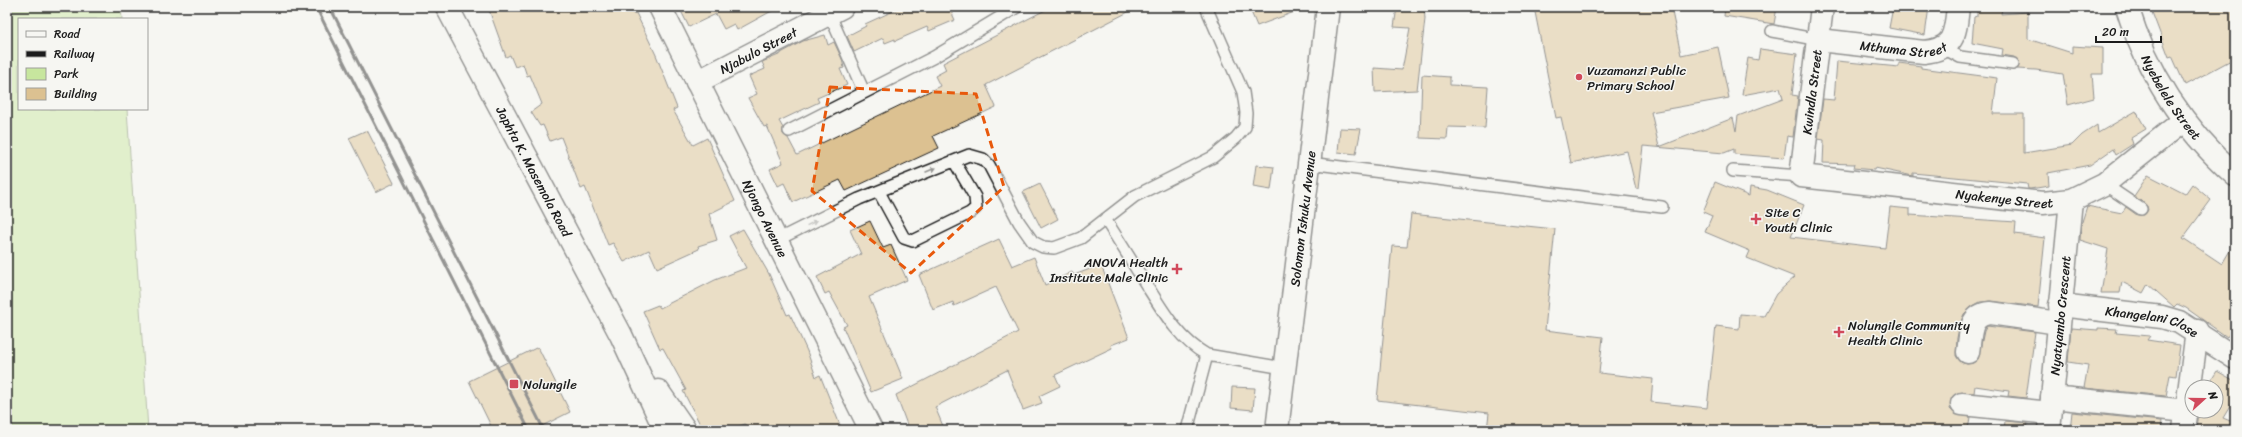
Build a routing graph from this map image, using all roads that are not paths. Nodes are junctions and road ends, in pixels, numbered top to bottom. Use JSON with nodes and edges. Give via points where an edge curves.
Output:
{"nodes":[{"id":1,"x":447,"y":7,"type":"edge"},
{"id":2,"x":660,"y":7,"type":"edge"},
{"id":3,"x":1017,"y":7,"type":"edge"},
{"id":4,"x":1206,"y":7,"type":"edge"},
{"id":5,"x":1328,"y":7,"type":"edge"},
{"id":6,"x":1822,"y":7,"type":"edge"},
{"id":7,"x":1958,"y":7,"type":"edge"},
{"id":8,"x":2127,"y":7,"type":"edge"},
{"id":9,"x":836,"y":10,"type":"edge"},
{"id":10,"x":1772,"y":31,"type":"dead end"},
{"id":11,"x":1819,"y":40,"type":"junction"},
{"id":12,"x":1943,"y":48,"type":"junction"},
{"id":13,"x":2013,"y":64,"type":"dead end"},
{"id":14,"x":697,"y":82,"type":"junction"},
{"id":15,"x":864,"y":92,"type":"junction"},
{"id":16,"x":2183,"y":120,"type":"junction"},
{"id":17,"x":789,"y":131,"type":"dead end"},
{"id":18,"x":954,"y":161,"type":"junction"},
{"id":19,"x":1309,"y":163,"type":"junction"},
{"id":20,"x":1733,"y":170,"type":"dead end"},
{"id":21,"x":2235,"y":175,"type":"edge"},
{"id":22,"x":1801,"y":176,"type":"junction"},
{"id":23,"x":2104,"y":184,"type":"junction"},
{"id":24,"x":879,"y":192,"type":"junction"},
{"id":25,"x":2071,"y":200,"type":"junction"},
{"id":26,"x":1662,"y":207,"type":"dead end"},
{"id":27,"x":2141,"y":209,"type":"dead end"},
{"id":28,"x":1105,"y":218,"type":"junction"},
{"id":29,"x":777,"y":240,"type":"junction"},
{"id":30,"x":2059,"y":314,"type":"junction"},
{"id":31,"x":2197,"y":331,"type":"junction"},
{"id":32,"x":621,"y":336,"type":"junction"},
{"id":33,"x":1968,"y":352,"type":"dead end"},
{"id":34,"x":1207,"y":354,"type":"junction"},
{"id":35,"x":2235,"y":358,"type":"edge"},
{"id":36,"x":1284,"y":368,"type":"junction"},
{"id":37,"x":1962,"y":404,"type":"dead end"},
{"id":38,"x":2050,"y":413,"type":"edge"},
{"id":39,"x":2185,"y":420,"type":"edge"},
{"id":40,"x":665,"y":430,"type":"edge"},
{"id":41,"x":685,"y":430,"type":"edge"},
{"id":42,"x":871,"y":430,"type":"edge"},
{"id":43,"x":1187,"y":430,"type":"edge"},
{"id":44,"x":1277,"y":430,"type":"edge"}],
"edges":[{"from":1,"to":32,"type":"street","name":"Japhta K. Masemola Road"},
{"from":2,"to":14,"type":"street","name":"Njongo Avenue"},
{"from":3,"to":15,"type":"lane","via":[[934,56]]},
{"from":4,"to":28,"type":"lane","via":[[1243,92],[1245,127],[1213,157],[1135,196]]},
{"from":5,"to":19,"type":"street","name":"Solomon Tshuku Avenue"},
{"from":6,"to":11,"type":"street","name":"Kwindla Street"},
{"from":7,"to":12,"type":"street","name":"Mthuma Street","via":[[1953,36]]},
{"from":8,"to":16,"type":"street","name":"Nyebelele Street","via":[[2137,38],[2153,71]]},
{"from":9,"to":14,"type":"street","name":"Njabulo Street"},
{"from":9,"to":15,"type":"lane"},
{"from":10,"to":11,"type":"lane"},
{"from":11,"to":12,"type":"street","name":"Mthuma Street","via":[[1924,52]]},
{"from":11,"to":22,"type":"street","name":"Kwindla Street"},
{"from":12,"to":13,"type":"lane","via":[[1960,57]]},
{"from":14,"to":29,"type":"street","name":"Njongo Avenue"},
{"from":15,"to":17,"type":"lane"},
{"from":16,"to":21,"type":"street","name":"Nyebelele Street","via":[[2218,160]]},
{"from":16,"to":23,"type":"street","name":"Nyakenye Street"},
{"from":24,"to":18,"type":"lane","one_way":true},
{"from":18,"to":24,"type":"lane","via":[[975,196],[976,208],[913,241],[904,238]]},
{"from":18,"to":28,"type":"lane","via":[[969,155],[983,159],[1026,232],[1033,242],[1043,247],[1054,248],[1080,238]]},
{"from":19,"to":26,"type":"lane"},
{"from":19,"to":36,"type":"street","name":"Solomon Tshuku Avenue"},
{"from":20,"to":22,"type":"lane"},
{"from":22,"to":25,"type":"street","name":"Nyakenye Street","via":[[2043,202]]},
{"from":23,"to":25,"type":"street","name":"Nyakenye Street"},
{"from":23,"to":27,"type":"lane"},
{"from":29,"to":24,"type":"lane","one_way":true},
{"from":25,"to":30,"type":"street","name":"Nyatyambo Crescent"},
{"from":28,"to":34,"type":"lane","via":[[1179,333]]},
{"from":29,"to":42,"type":"street","name":"Njongo Avenue"},
{"from":30,"to":31,"type":"street","name":"Khangelani Close","via":[[2162,317]]},
{"from":30,"to":33,"type":"street","name":"Khangelani Close","via":[[1979,315],[1974,321]]},
{"from":30,"to":38,"type":"street","name":"Nyatyambo Crescent"},
{"from":31,"to":35,"type":"street","name":"Khangelani Close"},
{"from":31,"to":39,"type":"street"},
{"from":32,"to":40,"type":"street","name":"Japhta K. Masemola Road"},
{"from":32,"to":41,"type":"street","name":"Japhta K. Masemola Road"},
{"from":34,"to":36,"type":"lane"},
{"from":34,"to":43,"type":"lane"},
{"from":36,"to":44,"type":"street","name":"Solomon Tshuku Avenue"},
{"from":37,"to":38,"type":"street"},
{"from":38,"to":39,"type":"street"}]}
